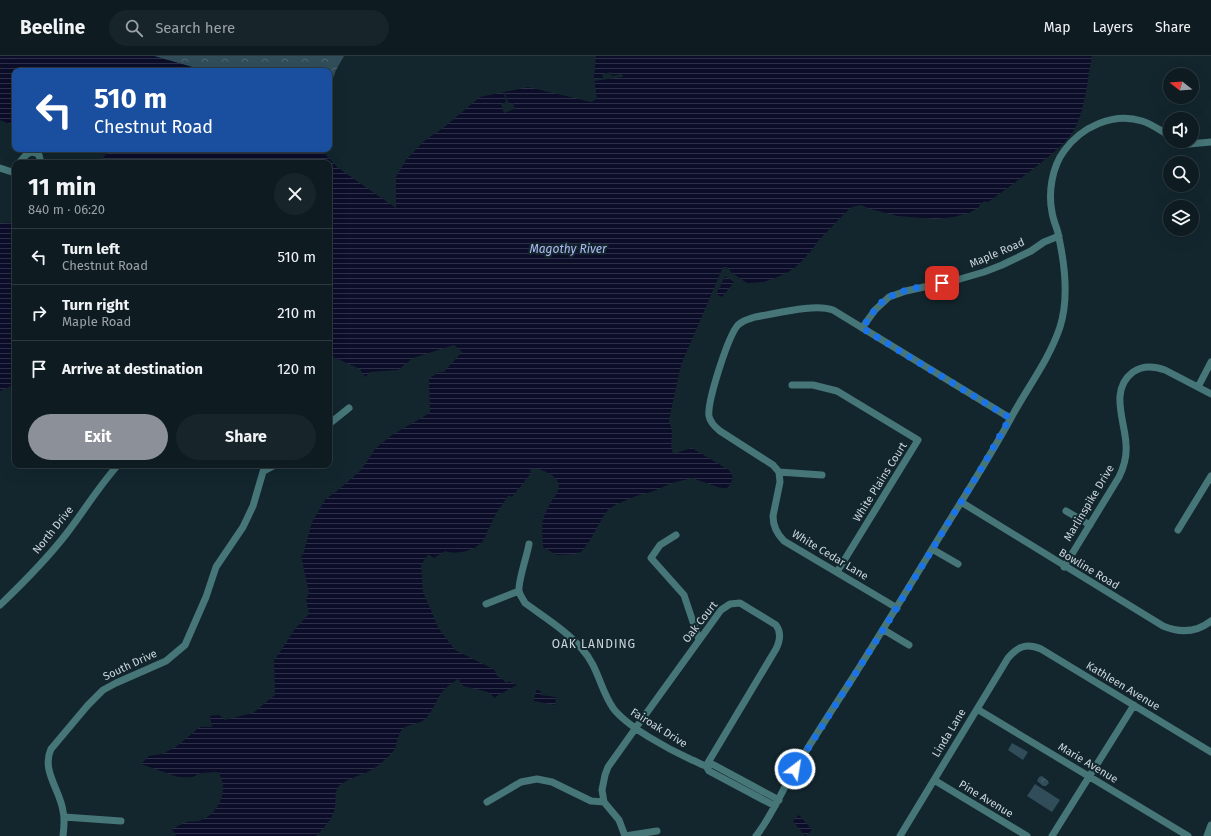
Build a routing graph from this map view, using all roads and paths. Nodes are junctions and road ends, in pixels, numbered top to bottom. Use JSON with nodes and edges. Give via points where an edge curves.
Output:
{"nodes":[{"id":1,"x":1163,"y":132,"type":"edge"},
{"id":2,"x":1211,"y":142,"type":"edge"},
{"id":3,"x":1199,"y":143,"type":"edge"},
{"id":4,"x":29,"y":152,"type":"edge"},
{"id":5,"x":33,"y":152,"type":"edge"},
{"id":6,"x":21,"y":160,"type":"edge"},
{"id":7,"x":40,"y":160,"type":"edge"},
{"id":8,"x":0,"y":168,"type":"edge"},
{"id":9,"x":12,"y":171,"type":"edge"},
{"id":10,"x":1059,"y":236,"type":"junction"},
{"id":11,"x":862,"y":328,"type":"junction"},
{"id":12,"x":1211,"y":362,"type":"edge"},
{"id":13,"x":792,"y":385,"type":"dead end"},
{"id":14,"x":1198,"y":387,"type":"junction"},
{"id":15,"x":1211,"y":394,"type":"edge"},
{"id":16,"x":349,"y":408,"type":"dead end"},
{"id":17,"x":1010,"y":418,"type":"junction"},
{"id":18,"x":332,"y":422,"type":"edge"},
{"id":19,"x":115,"y":468,"type":"edge"},
{"id":20,"x":265,"y":468,"type":"edge"},
{"id":21,"x":779,"y":472,"type":"junction"},
{"id":22,"x":822,"y":475,"type":"dead end"},
{"id":23,"x":1211,"y":476,"type":"edge"},
{"id":24,"x":961,"y":502,"type":"junction"},
{"id":25,"x":1066,"y":511,"type":"dead end"},
{"id":26,"x":1090,"y":525,"type":"junction"},
{"id":27,"x":1178,"y":530,"type":"dead end"},
{"id":28,"x":676,"y":535,"type":"dead end"},
{"id":29,"x":529,"y":544,"type":"dead end"},
{"id":30,"x":932,"y":549,"type":"junction"},
{"id":31,"x":958,"y":564,"type":"dead end"},
{"id":32,"x":1064,"y":567,"type":"junction"},
{"id":33,"x":837,"y":572,"type":"junction"},
{"id":34,"x":520,"y":591,"type":"junction"},
{"id":35,"x":486,"y":604,"type":"dead end"},
{"id":36,"x":0,"y":605,"type":"edge"},
{"id":37,"x":897,"y":608,"type":"junction"},
{"id":38,"x":1211,"y":621,"type":"edge"},
{"id":39,"x":884,"y":630,"type":"junction"},
{"id":40,"x":699,"y":640,"type":"junction"},
{"id":41,"x":909,"y":645,"type":"dead end"},
{"id":42,"x":1022,"y":646,"type":"joint"},
{"id":43,"x":1134,"y":705,"type":"junction"},
{"id":44,"x":977,"y":709,"type":"junction"},
{"id":45,"x":635,"y":729,"type":"junction"},
{"id":46,"x":1211,"y":752,"type":"edge"},
{"id":47,"x":706,"y":766,"type":"junction"},
{"id":48,"x":1089,"y":777,"type":"junction"},
{"id":49,"x":934,"y":780,"type":"junction"},
{"id":50,"x":487,"y":802,"type":"dead end"},
{"id":51,"x":604,"y":802,"type":"junction"},
{"id":52,"x":777,"y":803,"type":"junction"},
{"id":53,"x":64,"y":817,"type":"junction"},
{"id":54,"x":121,"y":821,"type":"dead end"},
{"id":55,"x":1211,"y":825,"type":"edge"},
{"id":56,"x":657,"y":831,"type":"dead end"},
{"id":57,"x":64,"y":836,"type":"edge"},
{"id":58,"x":625,"y":836,"type":"edge"},
{"id":59,"x":756,"y":836,"type":"edge"},
{"id":60,"x":900,"y":836,"type":"edge"},
{"id":61,"x":1027,"y":836,"type":"edge"},
{"id":62,"x":1052,"y":836,"type":"edge"},
{"id":63,"x":1188,"y":836,"type":"edge"},
{"id":64,"x":1206,"y":836,"type":"edge"}],
"edges":[{"from":1,"to":10,"type":"street","via":[[1144,122],[1123,118],[1099,123],[1075,139],[1064,150],[1056,165],[1051,189],[1051,210]]},
{"from":2,"to":3,"type":"street"},
{"from":4,"to":6,"type":"street"},
{"from":5,"to":7,"type":"street","via":[[39,155]]},
{"from":8,"to":9,"type":"street"},
{"from":10,"to":11,"type":"street","name":"Maple Road","via":[[984,272],[889,297],[875,310]]},
{"from":10,"to":17,"type":"street","via":[[1065,287],[1064,313],[1060,328],[1047,356]]},
{"from":11,"to":17,"type":"street"},
{"from":11,"to":21,"type":"street","via":[[825,307],[747,319],[735,330],[726,348],[709,406],[710,418],[720,431],[773,465]]},
{"from":12,"to":14,"type":"street"},
{"from":13,"to":33,"type":"street","name":"White Plains Court","via":[[813,385],[837,391],[918,440]]},
{"from":14,"to":15,"type":"street","name":"Marlinspike Drive"},
{"from":14,"to":26,"type":"street","name":"Marlinspike Drive","via":[[1158,367],[1143,367],[1130,374],[1121,388],[1120,397],[1126,445],[1124,465]]},
{"from":16,"to":18,"type":"street"},
{"from":17,"to":24,"type":"street"},
{"from":19,"to":36,"type":"street","name":"North Drive","via":[[66,535]]},
{"from":20,"to":53,"type":"street","name":"South Drive","via":[[253,506],[243,527],[216,567],[185,645],[166,661],[103,690],[51,749],[48,755],[49,770]]},
{"from":21,"to":22,"type":"street"},
{"from":21,"to":33,"type":"street","name":"White Cedar Lane","via":[[780,482],[773,516],[777,532],[784,542]]},
{"from":23,"to":27,"type":"street"},
{"from":24,"to":30,"type":"street"},
{"from":24,"to":32,"type":"street","name":"Bowline Road"},
{"from":25,"to":26,"type":"street"},
{"from":26,"to":32,"type":"street","name":"Marlinspike Drive"},
{"from":28,"to":40,"type":"street","via":[[660,545],[651,558],[684,595]]},
{"from":29,"to":34,"type":"street"},
{"from":30,"to":31,"type":"street"},
{"from":30,"to":37,"type":"street"},
{"from":32,"to":38,"type":"street","name":"Bowline Road","via":[[1170,629],[1194,630]]},
{"from":33,"to":37,"type":"street","name":"White Cedar Lane"},
{"from":34,"to":35,"type":"street"},
{"from":34,"to":45,"type":"street","name":"Fairoak Drive","via":[[525,603],[582,648],[597,670],[604,691],[614,708]]},
{"from":37,"to":39,"type":"street"},
{"from":39,"to":41,"type":"street"},
{"from":39,"to":52,"type":"street","via":[[804,755]]},
{"from":40,"to":45,"type":"street","name":"Oak Court"},
{"from":40,"to":47,"type":"street","name":"Oak Court","via":[[721,610],[735,603],[745,605],[772,621],[780,634],[776,649]]},
{"from":42,"to":43,"type":"street","name":"Kathleen Avenue","via":[[1041,649]]},
{"from":42,"to":44,"type":"street","name":"Linda Lane","via":[[1008,658]]},
{"from":43,"to":46,"type":"street","name":"Kathleen Avenue"},
{"from":43,"to":48,"type":"street"},
{"from":44,"to":48,"type":"street","name":"Marie Avenue"},
{"from":44,"to":49,"type":"street","name":"Linda Lane"},
{"from":45,"to":47,"type":"street","name":"Fairoak Drive","via":[[682,756]]},
{"from":45,"to":51,"type":"street","name":"Oak Court","via":[[605,775],[602,790]]},
{"from":47,"to":52,"type":"street","name":"Fairoak Drive","via":[[709,771]]},
{"from":48,"to":62,"type":"street"},
{"from":48,"to":63,"type":"street","name":"Marie Avenue"},
{"from":49,"to":60,"type":"street","name":"Linda Lane"},
{"from":49,"to":61,"type":"street","name":"Pine Avenue"},
{"from":50,"to":51,"type":"street","via":[[521,782],[537,779],[552,782],[591,801]]},
{"from":51,"to":58,"type":"street","via":[[619,820]]},
{"from":52,"to":59,"type":"street"},
{"from":53,"to":54,"type":"street"},
{"from":53,"to":57,"type":"street","name":"South Drive"},
{"from":55,"to":64,"type":"street"},
{"from":56,"to":58,"type":"street"}]}
